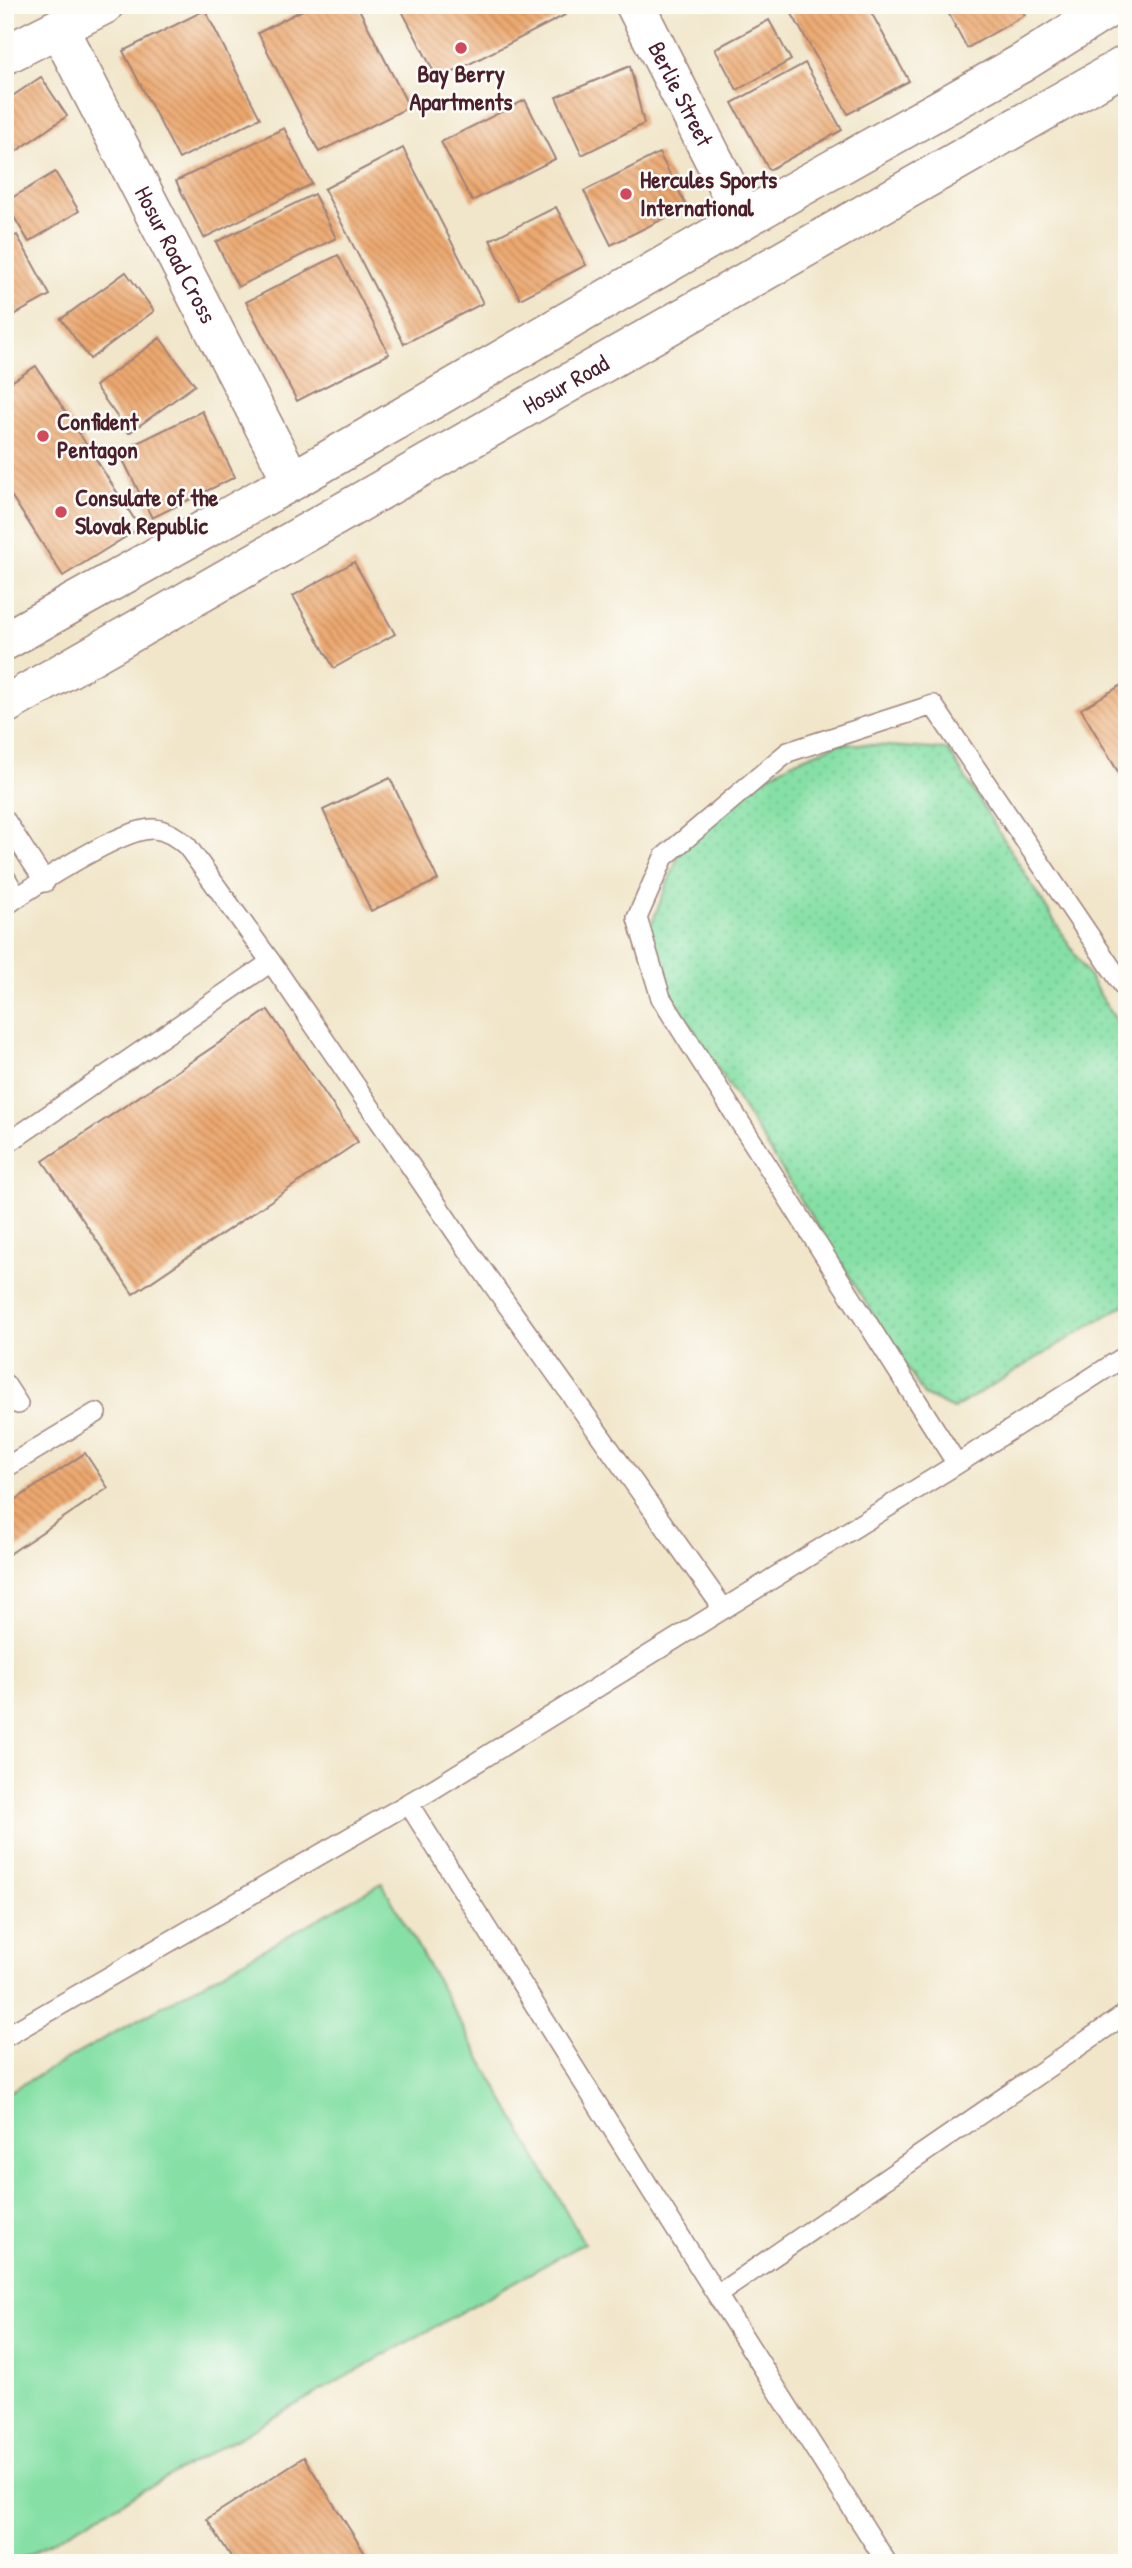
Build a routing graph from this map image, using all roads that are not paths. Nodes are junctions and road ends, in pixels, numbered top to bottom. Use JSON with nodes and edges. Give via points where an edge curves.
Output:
{"nodes":[{"id":1,"x":104,"y":5,"type":"edge"},
{"id":2,"x":635,"y":5,"type":"edge"},
{"id":3,"x":1114,"y":5,"type":"edge"},
{"id":4,"x":59,"y":29,"type":"junction"},
{"id":5,"x":5,"y":55,"type":"edge"},
{"id":6,"x":1127,"y":64,"type":"edge"},
{"id":7,"x":744,"y":219,"type":"junction"},
{"id":8,"x":292,"y":481,"type":"junction"},
{"id":9,"x":5,"y":641,"type":"edge"},
{"id":10,"x":5,"y":705,"type":"edge"},
{"id":11,"x":5,"y":820,"type":"edge"},
{"id":12,"x":5,"y":877,"type":"edge"},
{"id":13,"x":45,"y":881,"type":"junction"},
{"id":14,"x":11,"y":902,"type":"edge"},
{"id":15,"x":271,"y":962,"type":"junction"},
{"id":16,"x":1127,"y":991,"type":"edge"},
{"id":17,"x":5,"y":1145,"type":"edge"},
{"id":18,"x":1127,"y":1355,"type":"edge"},
{"id":19,"x":5,"y":1384,"type":"edge"},
{"id":20,"x":18,"y":1404,"type":"dead end"},
{"id":21,"x":96,"y":1413,"type":"dead end"},
{"id":22,"x":957,"y":1464,"type":"junction"},
{"id":23,"x":5,"y":1468,"type":"edge"},
{"id":24,"x":723,"y":1608,"type":"junction"},
{"id":25,"x":408,"y":1803,"type":"junction"},
{"id":26,"x":1127,"y":2013,"type":"edge"},
{"id":27,"x":5,"y":2037,"type":"edge"},
{"id":28,"x":717,"y":2295,"type":"junction"},
{"id":29,"x":887,"y":2563,"type":"edge"}],
"edges":[{"from":1,"to":4,"type":"main road"},
{"from":2,"to":7,"type":"main road","name":"Berlie Street"},
{"from":3,"to":7,"type":"main road","via":[[1022,63]]},
{"from":4,"to":5,"type":"main road"},
{"from":4,"to":8,"type":"main road","name":"Hosur Road Cross"},
{"from":6,"to":10,"type":"main road","name":"Hosur Road"},
{"from":7,"to":8,"type":"main road"},
{"from":8,"to":9,"type":"main road"},
{"from":11,"to":13,"type":"lane"},
{"from":12,"to":14,"type":"lane"},
{"from":13,"to":14,"type":"lane"},
{"from":13,"to":15,"type":"lane","via":[[111,841],[145,829],[166,831],[187,846]]},
{"from":15,"to":17,"type":"lane"},
{"from":15,"to":24,"type":"lane","via":[[461,1240]]},
{"from":16,"to":22,"type":"lane","via":[[933,705],[788,752],[664,857],[637,918],[661,998]]},
{"from":18,"to":22,"type":"lane"},
{"from":19,"to":20,"type":"lane"},
{"from":21,"to":23,"type":"lane"},
{"from":22,"to":24,"type":"lane"},
{"from":24,"to":25,"type":"lane"},
{"from":25,"to":27,"type":"lane"},
{"from":25,"to":28,"type":"lane"},
{"from":26,"to":28,"type":"lane"},
{"from":28,"to":29,"type":"lane"}]}
